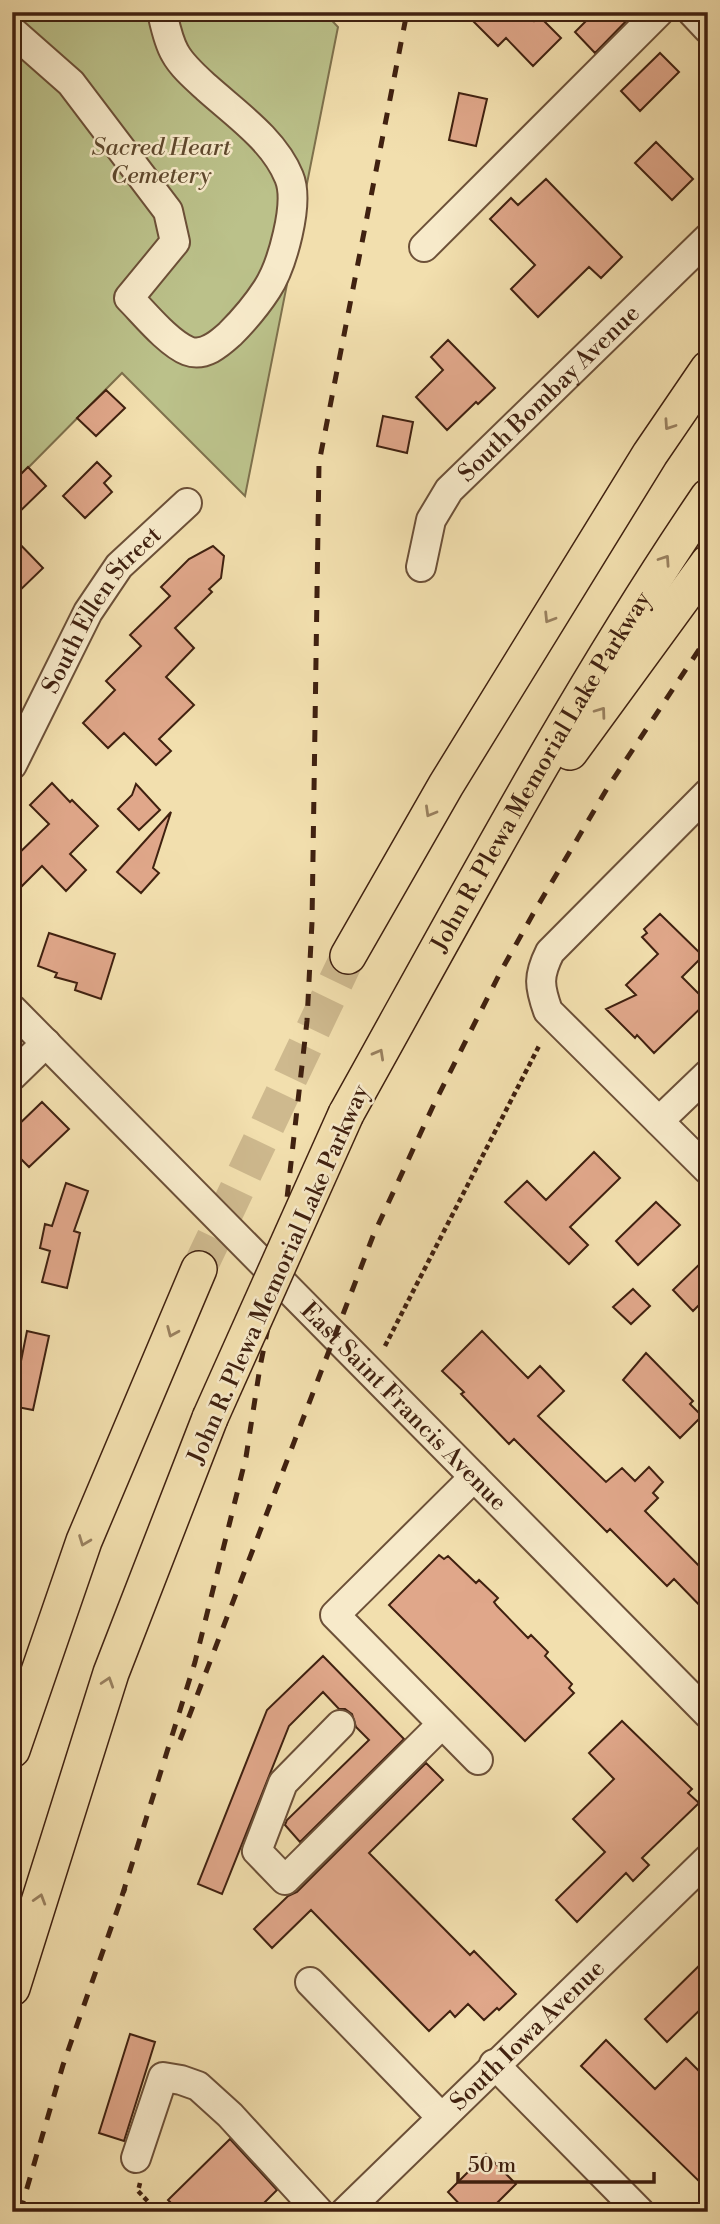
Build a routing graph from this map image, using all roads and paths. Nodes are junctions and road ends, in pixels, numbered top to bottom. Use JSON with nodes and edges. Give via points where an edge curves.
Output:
{"nodes":[{"id":1,"x":162,"y":12,"type":"edge"},
{"id":2,"x":659,"y":12,"type":"edge"},
{"id":3,"x":692,"y":12,"type":"edge"},
{"id":4,"x":708,"y":29,"type":"edge"},
{"id":5,"x":12,"y":31,"type":"edge"},
{"id":6,"x":708,"y":238,"type":"edge"},
{"id":7,"x":424,"y":247,"type":"dead end"},
{"id":8,"x":707,"y":369,"type":"edge"},
{"id":9,"x":708,"y":497,"type":"edge"},
{"id":10,"x":187,"y":503,"type":"dead end"},
{"id":11,"x":708,"y":563,"type":"edge"},
{"id":12,"x":421,"y":567,"type":"dead end"},
{"id":13,"x":12,"y":765,"type":"edge"},
{"id":14,"x":708,"y":793,"type":"edge"},
{"id":15,"x":510,"y":821,"type":"junction"},
{"id":16,"x":348,"y":956,"type":"tunnel mouth"},
{"id":17,"x":12,"y":1009,"type":"edge"},
{"id":18,"x":46,"y":1043,"type":"junction"},
{"id":19,"x":539,"y":1046,"type":"dead end"},
{"id":20,"x":708,"y":1074,"type":"edge"},
{"id":21,"x":12,"y":1076,"type":"edge"},
{"id":22,"x":660,"y":1122,"type":"junction"},
{"id":23,"x":708,"y":1170,"type":"edge"},
{"id":24,"x":199,"y":1269,"type":"tunnel mouth"},
{"id":25,"x":385,"y":1346,"type":"dead end"},
{"id":26,"x":474,"y":1477,"type":"junction"},
{"id":27,"x":708,"y":1714,"type":"edge"},
{"id":28,"x":442,"y":1724,"type":"junction"},
{"id":29,"x":340,"y":1726,"type":"dead end"},
{"id":30,"x":12,"y":1750,"type":"edge"},
{"id":31,"x":478,"y":1760,"type":"dead end"},
{"id":32,"x":708,"y":1859,"type":"edge"},
{"id":33,"x":310,"y":1982,"type":"dead end"},
{"id":34,"x":12,"y":1987,"type":"edge"},
{"id":35,"x":495,"y":2064,"type":"junction"},
{"id":36,"x":441,"y":2117,"type":"junction"},
{"id":37,"x":136,"y":2158,"type":"joint"},
{"id":38,"x":158,"y":2212,"type":"edge"},
{"id":39,"x":319,"y":2212,"type":"edge"},
{"id":40,"x":345,"y":2212,"type":"edge"},
{"id":41,"x":640,"y":2212,"type":"edge"}],
"edges":[{"from":1,"to":5,"type":"street","via":[[175,53],[257,133],[291,180],[292,210],[269,286],[248,317],[203,352],[188,351],[129,298],[175,243],[168,211],[72,83]]},
{"from":2,"to":7,"type":"street"},
{"from":3,"to":4,"type":"street"},
{"from":6,"to":12,"type":"street","name":"South Bombay Avenue","via":[[449,490],[430,520]]},
{"from":8,"to":16,"type":"main road","one_way":true,"via":[[453,774]]},
{"from":15,"to":9,"type":"main road","name":"John R. Plewa Memorial Lake Parkway","one_way":true,"via":[[585,690]]},
{"from":10,"to":13,"type":"street","name":"South Ellen Street","via":[[119,566],[88,612]]},
{"from":15,"to":11,"type":"main road","one_way":true,"via":[[582,739]]},
{"from":14,"to":22,"type":"street","via":[[562,937],[541,968],[540,989],[548,1011]]},
{"from":34,"to":15,"type":"main road","name":"John R. Plewa Memorial Lake Parkway","one_way":true,"bridge":true,"via":[[111,1673],[210,1418],[346,1114]]},
{"from":17,"to":18,"type":"street","name":"East Saint Francis Avenue"},
{"from":18,"to":21,"type":"street"},
{"from":18,"to":26,"type":"street","name":"East Saint Francis Avenue"},
{"from":19,"to":25,"type":"path"},
{"from":20,"to":22,"type":"street"},
{"from":22,"to":23,"type":"street"},
{"from":24,"to":30,"type":"main road","one_way":true,"via":[[84,1541]]},
{"from":26,"to":27,"type":"street","name":"East Saint Francis Avenue"},
{"from":26,"to":28,"type":"street","via":[[335,1615]]},
{"from":28,"to":29,"type":"street","via":[[285,1880],[257,1851],[283,1783]]},
{"from":28,"to":31,"type":"street"},
{"from":32,"to":35,"type":"street","name":"South Iowa Avenue"},
{"from":33,"to":36,"type":"street"},
{"from":35,"to":36,"type":"street","name":"South Iowa Avenue"},
{"from":35,"to":41,"type":"street"},
{"from":36,"to":40,"type":"street","name":"South Iowa Avenue"},
{"from":37,"to":38,"type":"path","via":[[141,2175],[138,2191]]},
{"from":37,"to":39,"type":"street","via":[[163,2077],[181,2080],[198,2086],[230,2115]]}]}
